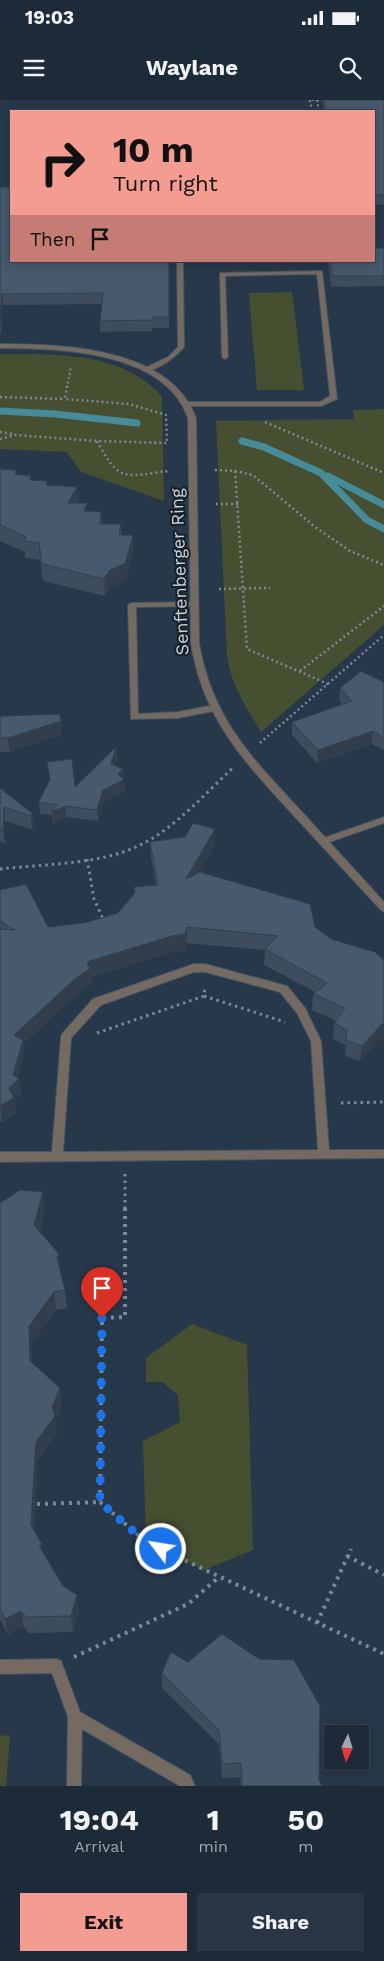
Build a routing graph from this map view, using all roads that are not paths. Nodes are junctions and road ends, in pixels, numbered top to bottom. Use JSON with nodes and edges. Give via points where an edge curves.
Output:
{"nodes":[{"id":1,"x":180,"y":262,"type":"edge"},
{"id":2,"x":0,"y":346,"type":"edge"},
{"id":3,"x":225,"y":357,"type":"dead end"},
{"id":4,"x":145,"y":370,"type":"junction"},
{"id":5,"x":188,"y":404,"type":"junction"},
{"id":6,"x":194,"y":604,"type":"junction"},
{"id":7,"x":214,"y":708,"type":"junction"},
{"id":8,"x":384,"y":820,"type":"edge"},
{"id":9,"x":324,"y":841,"type":"junction"},
{"id":10,"x":384,"y":908,"type":"edge"},
{"id":11,"x":324,"y":1154,"type":"junction"},
{"id":12,"x":384,"y":1154,"type":"edge"},
{"id":13,"x":57,"y":1156,"type":"junction"},
{"id":14,"x":0,"y":1157,"type":"edge"},
{"id":15,"x":0,"y":1667,"type":"edge"},
{"id":16,"x":75,"y":1717,"type":"junction"},
{"id":17,"x":74,"y":1786,"type":"edge"},
{"id":18,"x":188,"y":1786,"type":"edge"}],
"edges":[{"from":1,"to":4,"type":"street","via":[[181,346],[170,358]]},
{"from":2,"to":4,"type":"street","via":[[68,348],[114,358]]},
{"from":3,"to":5,"type":"street","via":[[222,274],[320,272],[334,397],[321,404]]},
{"from":4,"to":5,"type":"street","via":[[170,386]]},
{"from":5,"to":6,"type":"street","name":"Senftenberger Ring","via":[[192,418]]},
{"from":6,"to":7,"type":"street","name":"Senftenberger Ring","via":[[197,658]]},
{"from":6,"to":7,"type":"street","via":[[132,605],[134,717],[178,716]]},
{"from":7,"to":9,"type":"street","name":"Senftenberger Ring","via":[[246,757]]},
{"from":8,"to":9,"type":"street"},
{"from":9,"to":10,"type":"street","name":"Senftenberger Ring"},
{"from":11,"to":12,"type":"street"},
{"from":11,"to":13,"type":"street"},
{"from":11,"to":13,"type":"street","via":[[316,1041],[301,1011],[283,989],[205,968],[194,968],[97,1002],[66,1037]]},
{"from":13,"to":14,"type":"street"},
{"from":15,"to":16,"type":"street","via":[[56,1666]]},
{"from":16,"to":17,"type":"street"},
{"from":16,"to":18,"type":"street","via":[[185,1780]]}]}
